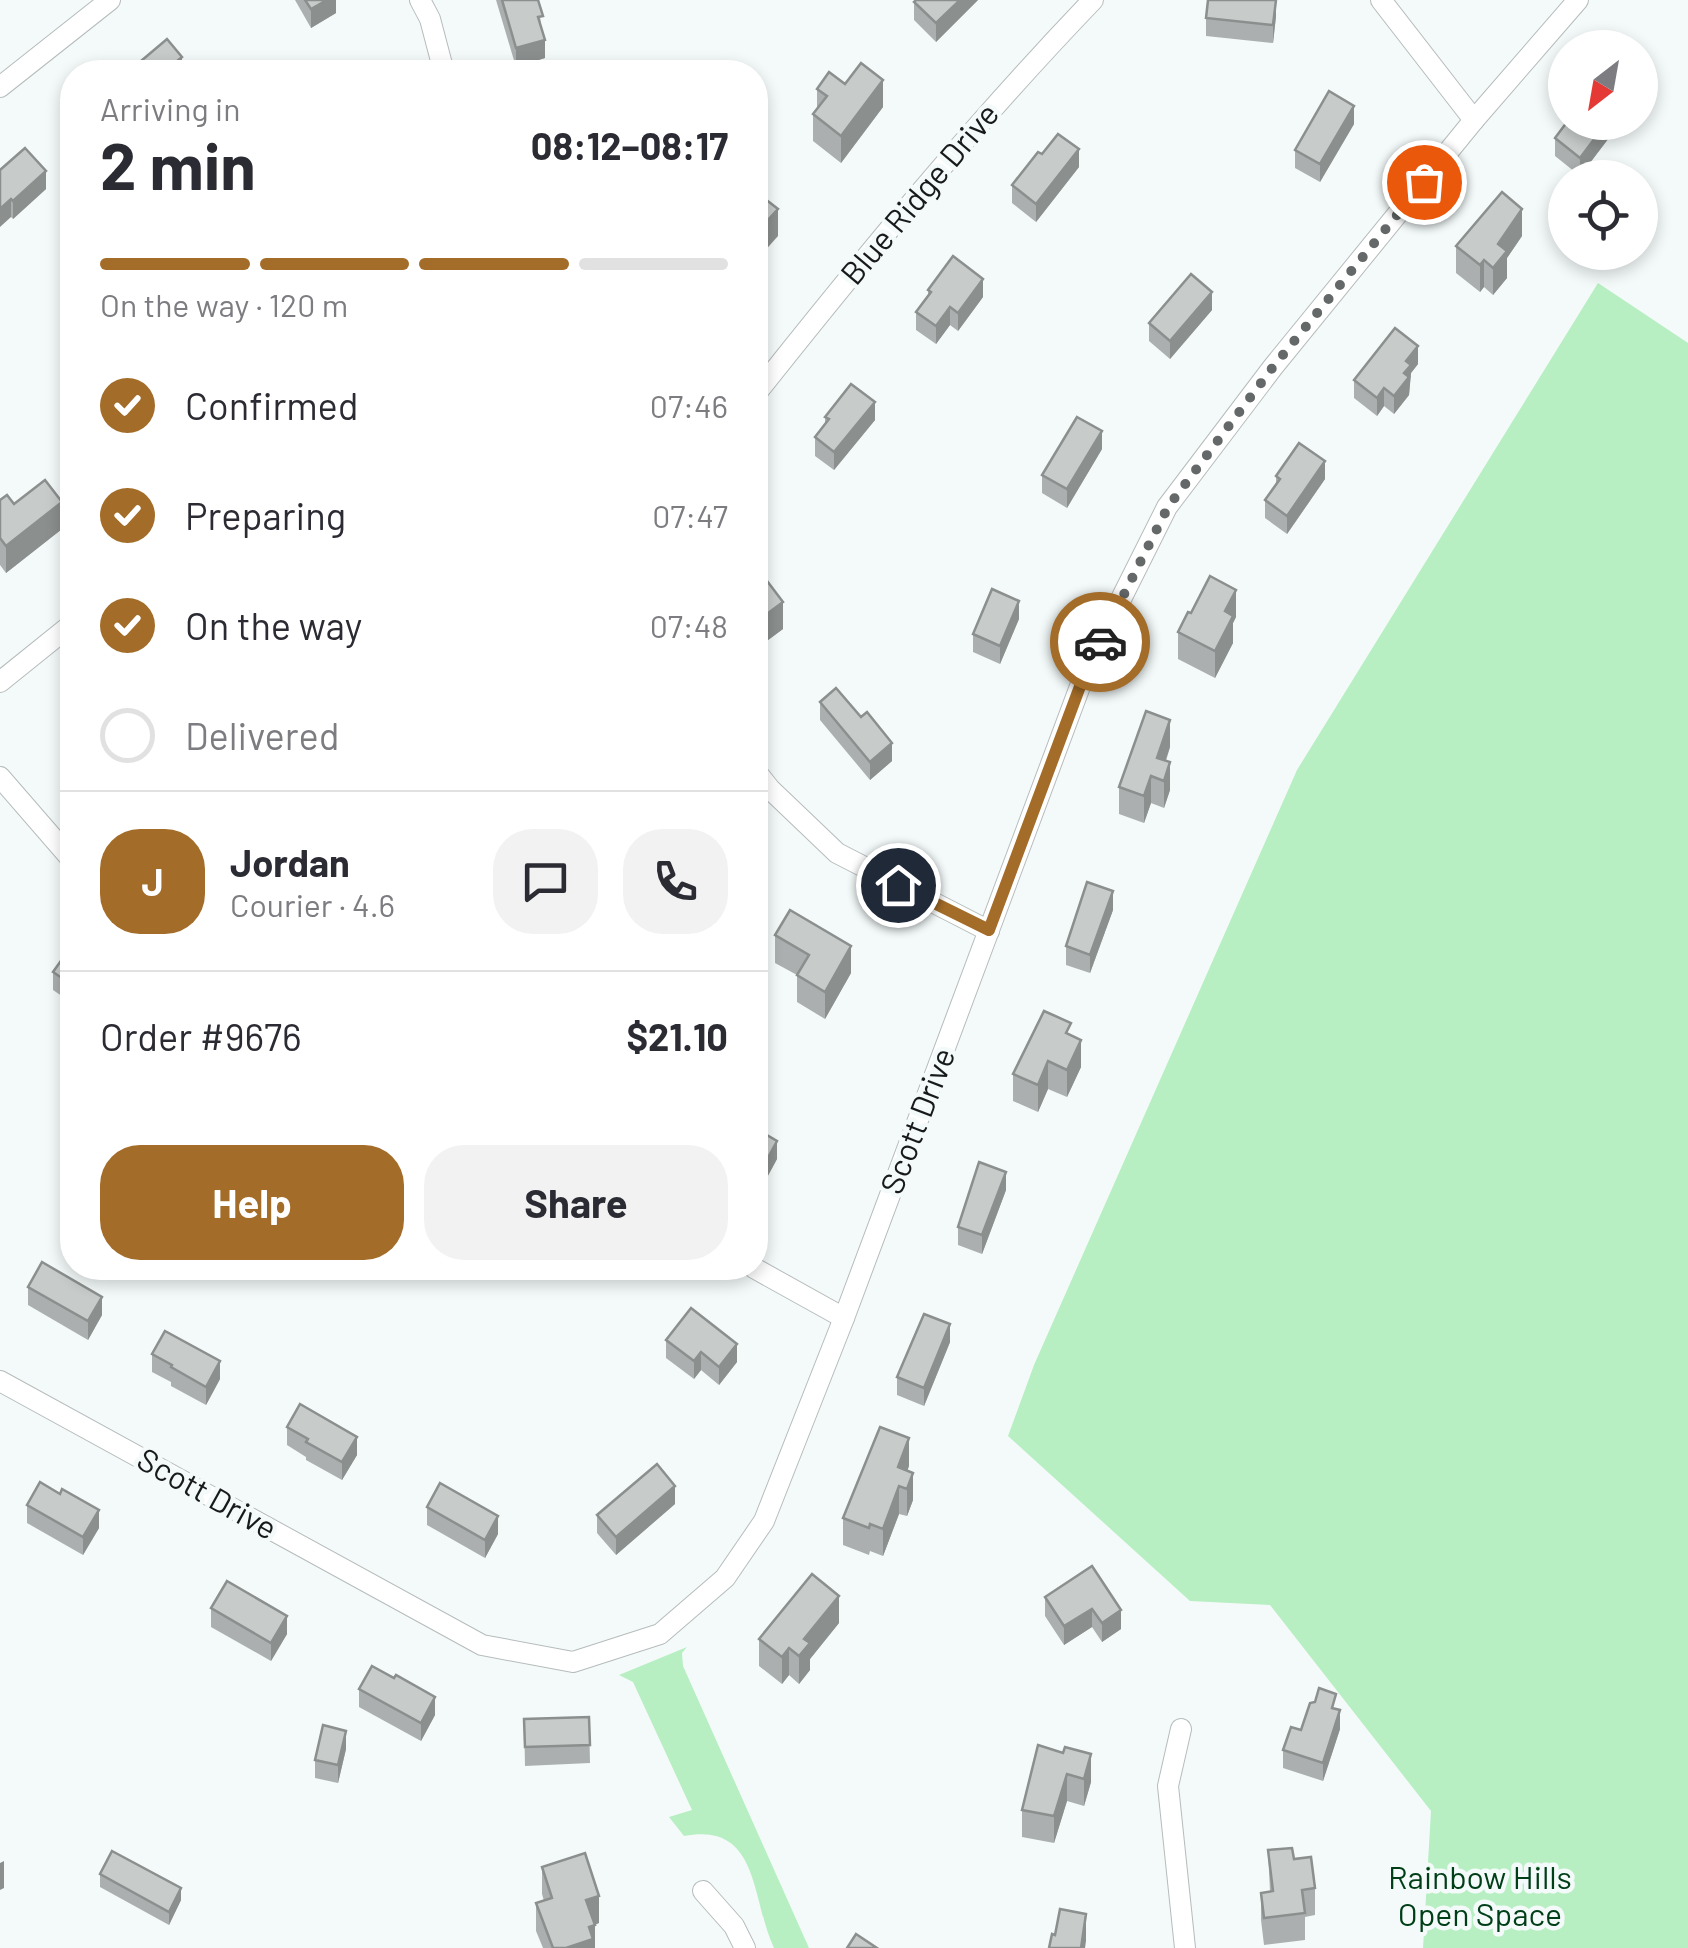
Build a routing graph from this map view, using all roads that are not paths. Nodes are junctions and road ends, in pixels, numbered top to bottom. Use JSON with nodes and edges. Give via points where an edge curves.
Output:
{"nodes":[{"id":1,"x":110,"y":0,"type":"edge"},
{"id":2,"x":420,"y":0,"type":"edge"},
{"id":3,"x":1093,"y":0,"type":"edge"},
{"id":4,"x":1381,"y":0,"type":"edge"},
{"id":5,"x":1578,"y":0,"type":"edge"},
{"id":6,"x":441,"y":60,"type":"edge"},
{"id":7,"x":0,"y":87,"type":"edge"},
{"id":8,"x":1474,"y":120,"type":"junction"},
{"id":9,"x":768,"y":379,"type":"edge"},
{"id":10,"x":60,"y":634,"type":"edge"},
{"id":11,"x":0,"y":682,"type":"edge"},
{"id":12,"x":0,"y":777,"type":"edge"},
{"id":13,"x":768,"y":786,"type":"edge"},
{"id":14,"x":60,"y":846,"type":"edge"},
{"id":15,"x":989,"y":930,"type":"junction"},
{"id":16,"x":768,"y":1276,"type":"edge"},
{"id":17,"x":844,"y":1318,"type":"junction"},
{"id":18,"x":0,"y":1381,"type":"edge"},
{"id":19,"x":1182,"y":1729,"type":"dead end"},
{"id":20,"x":703,"y":1891,"type":"dead end"},
{"id":21,"x":746,"y":1948,"type":"edge"},
{"id":22,"x":1185,"y":1948,"type":"edge"}],
"edges":[{"from":1,"to":7,"type":"street"},
{"from":2,"to":6,"type":"street"},
{"from":3,"to":9,"type":"street","name":"Blue Ridge Drive","via":[[1006,92]]},
{"from":4,"to":8,"type":"street"},
{"from":5,"to":8,"type":"street","name":"Scott Drive"},
{"from":8,"to":15,"type":"street","name":"Scott Drive","via":[[1168,507],[1088,665]]},
{"from":10,"to":11,"type":"street"},
{"from":12,"to":14,"type":"street"},
{"from":13,"to":15,"type":"street","via":[[837,853]]},
{"from":15,"to":17,"type":"street","name":"Scott Drive"},
{"from":16,"to":17,"type":"street"},
{"from":17,"to":18,"type":"street","name":"Scott Drive","via":[[764,1522],[725,1578],[660,1634],[573,1662],[482,1645]]},
{"from":19,"to":22,"type":"street","via":[[1168,1786]]},
{"from":20,"to":21,"type":"street"}]}
